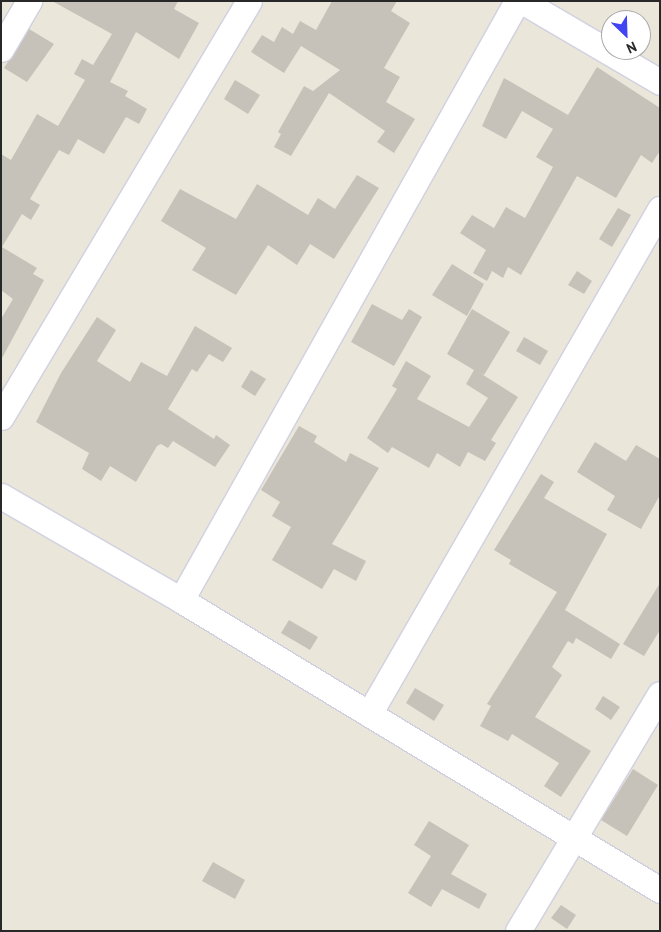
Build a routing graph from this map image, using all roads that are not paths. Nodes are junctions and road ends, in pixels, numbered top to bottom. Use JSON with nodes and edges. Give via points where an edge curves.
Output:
{"nodes":[{"id":1,"x":29,"y":1,"type":"edge"},
{"id":2,"x":250,"y":1,"type":"edge"},
{"id":3,"x":517,"y":1,"type":"edge"},
{"id":4,"x":522,"y":1,"type":"edge"},
{"id":5,"x":1,"y":49,"type":"edge"},
{"id":6,"x":660,"y":82,"type":"edge"},
{"id":7,"x":660,"y":209,"type":"edge"},
{"id":8,"x":1,"y":417,"type":"edge"},
{"id":9,"x":1,"y":496,"type":"edge"},
{"id":10,"x":181,"y":600,"type":"junction"},
{"id":11,"x":660,"y":694,"type":"edge"},
{"id":12,"x":369,"y":714,"type":"junction"},
{"id":13,"x":575,"y":838,"type":"junction"},
{"id":14,"x":660,"y":890,"type":"edge"},
{"id":15,"x":518,"y":931,"type":"edge"}],
"edges":[{"from":1,"to":5,"type":"street"},
{"from":2,"to":8,"type":"street"},
{"from":3,"to":10,"type":"street"},
{"from":4,"to":6,"type":"street"},
{"from":7,"to":12,"type":"street"},
{"from":9,"to":10,"type":"street"},
{"from":10,"to":12,"type":"street"},
{"from":11,"to":13,"type":"street"},
{"from":12,"to":13,"type":"street"},
{"from":13,"to":14,"type":"street"},
{"from":13,"to":15,"type":"street"}]}
